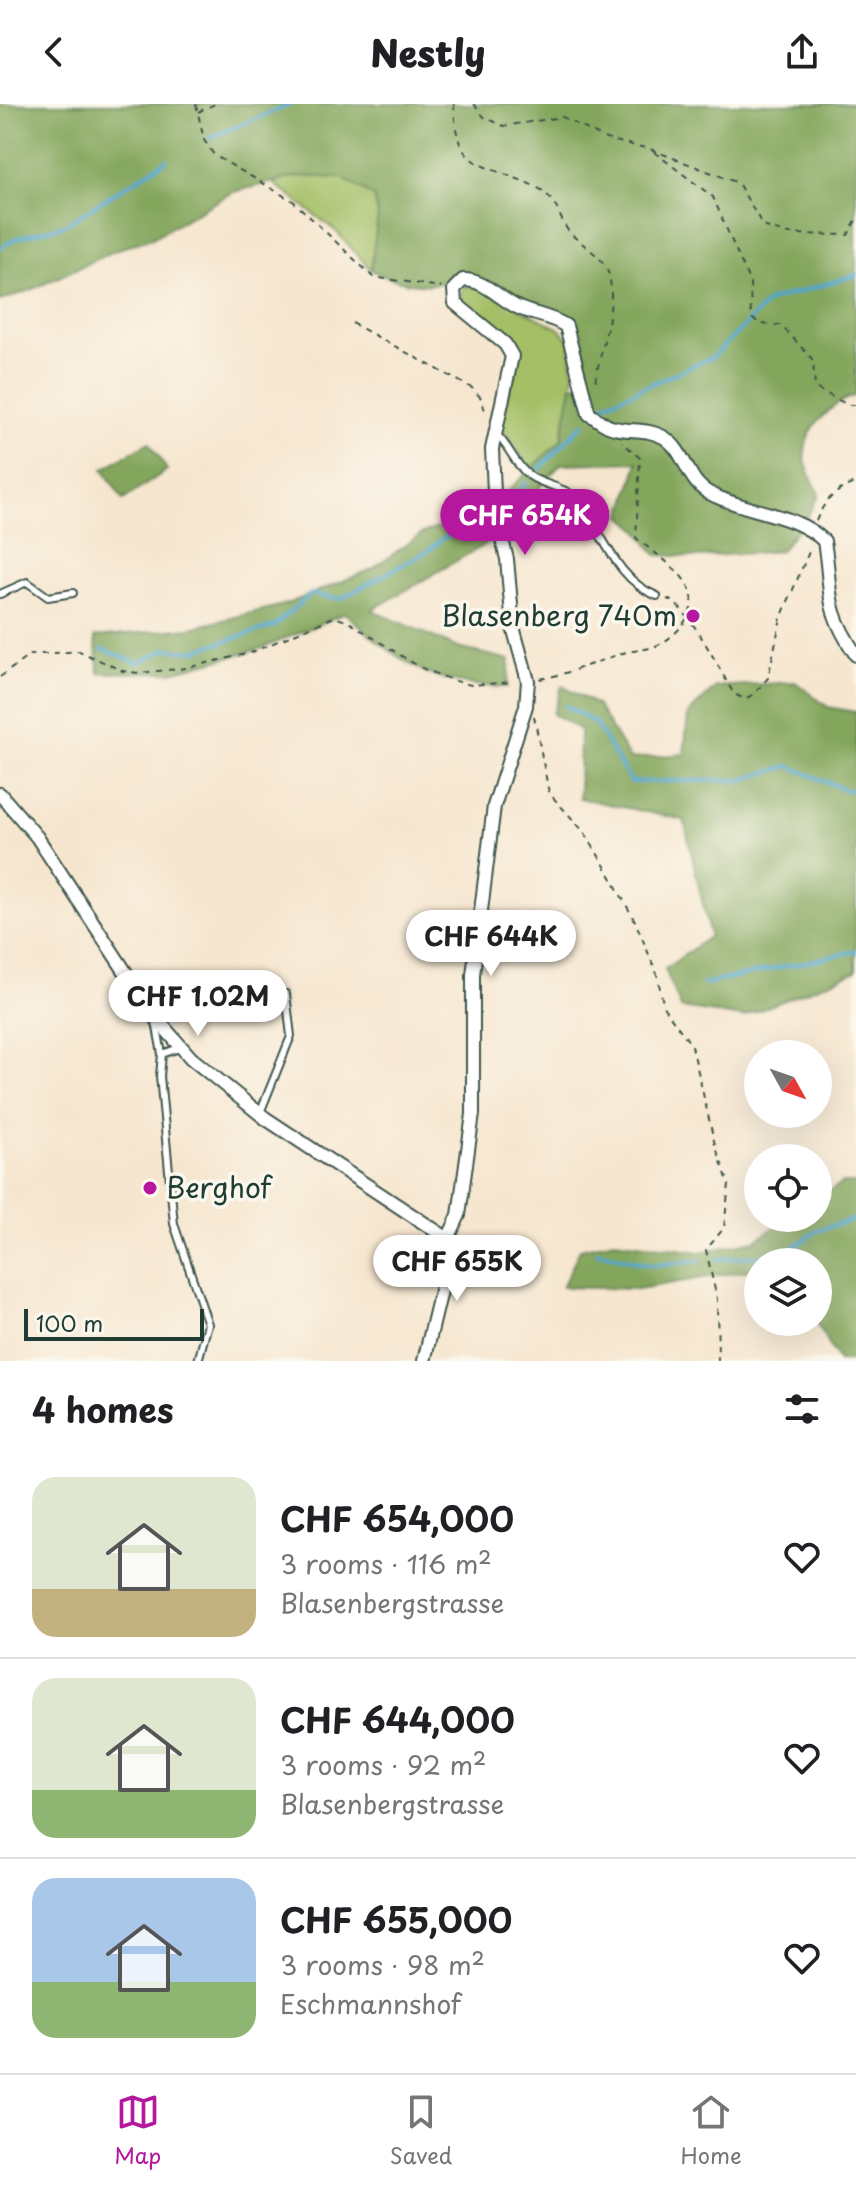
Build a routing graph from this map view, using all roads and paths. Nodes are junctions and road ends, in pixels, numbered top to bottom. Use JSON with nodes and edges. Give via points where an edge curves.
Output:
{"nodes":[{"id":1,"x":196,"y":104,"type":"edge"},
{"id":2,"x":215,"y":104,"type":"edge"},
{"id":3,"x":454,"y":104,"type":"edge"},
{"id":4,"x":474,"y":104,"type":"edge"},
{"id":5,"x":197,"y":112,"type":"junction"},
{"id":6,"x":650,"y":149,"type":"junction"},
{"id":7,"x":856,"y":220,"type":"edge"},
{"id":8,"x":454,"y":289,"type":"junction"},
{"id":9,"x":352,"y":323,"type":"dead end"},
{"id":10,"x":594,"y":394,"type":"dead end"},
{"id":11,"x":856,"y":405,"type":"edge"},
{"id":12,"x":487,"y":419,"type":"dead end"},
{"id":13,"x":495,"y":433,"type":"junction"},
{"id":14,"x":619,"y":441,"type":"dead end"},
{"id":15,"x":856,"y":482,"type":"edge"},
{"id":16,"x":812,"y":530,"type":"junction"},
{"id":17,"x":73,"y":593,"type":"dead end"},
{"id":18,"x":0,"y":594,"type":"edge"},
{"id":19,"x":657,"y":596,"type":"joint"},
{"id":20,"x":687,"y":617,"type":"junction"},
{"id":21,"x":856,"y":655,"type":"edge"},
{"id":22,"x":0,"y":677,"type":"edge"},
{"id":23,"x":528,"y":681,"type":"junction"},
{"id":24,"x":526,"y":706,"type":"junction"},
{"id":25,"x":0,"y":794,"type":"edge"},
{"id":26,"x":286,"y":994,"type":"dead end"},
{"id":27,"x":155,"y":1017,"type":"junction"},
{"id":28,"x":182,"y":1047,"type":"junction"},
{"id":29,"x":162,"y":1054,"type":"junction"},
{"id":30,"x":260,"y":1113,"type":"junction"},
{"id":31,"x":448,"y":1239,"type":"junction"},
{"id":32,"x":198,"y":1361,"type":"edge"},
{"id":33,"x":424,"y":1361,"type":"edge"},
{"id":34,"x":718,"y":1361,"type":"edge"}],
"edges":[{"from":1,"to":5,"type":"path"},
{"from":2,"to":5,"type":"path"},
{"from":3,"to":10,"type":"path","via":[[462,153],[536,186],[550,197],[569,231],[603,261],[611,301]]},
{"from":4,"to":6,"type":"path","via":[[484,117],[504,126],[562,117],[606,139]]},
{"from":5,"to":8,"type":"path","via":[[214,155],[293,201],[373,277]]},
{"from":6,"to":7,"type":"path","via":[[738,183],[763,226],[788,234],[848,235]]},
{"from":6,"to":11,"type":"path","via":[[713,197],[750,283],[751,318],[781,325],[813,360],[815,388]]},
{"from":8,"to":13,"type":"street","via":[[455,303],[505,344],[512,356]]},
{"from":8,"to":16,"type":"street","via":[[463,280],[476,280],[519,308],[566,326],[589,414],[611,428],[661,436],[675,446],[693,482],[707,493]]},
{"from":9,"to":12,"type":"path","via":[[472,388]]},
{"from":13,"to":19,"type":"lane","via":[[530,476],[579,500],[605,548],[644,591]]},
{"from":13,"to":23,"type":"street","via":[[495,513],[507,559],[513,627]]},
{"from":14,"to":20,"type":"path","via":[[640,458],[636,538],[691,591]]},
{"from":15,"to":16,"type":"path","via":[[825,501]]},
{"from":16,"to":20,"type":"path","via":[[811,553],[781,618],[768,678],[754,694],[745,699],[734,694]]},
{"from":16,"to":21,"type":"street","via":[[824,541],[835,624]]},
{"from":17,"to":18,"type":"lane","via":[[48,597],[27,582]]},
{"from":19,"to":20,"type":"path","via":[[674,601]]},
{"from":20,"to":23,"type":"path","via":[[655,647],[620,653],[571,674]]},
{"from":22,"to":23,"type":"path","via":[[30,655],[79,651],[123,671],[186,668],[261,649],[334,617],[419,667],[452,680],[471,685]]},
{"from":23,"to":24,"type":"street"},
{"from":24,"to":31,"type":"street","via":[[494,806],[473,975],[473,1114],[459,1215]]},
{"from":24,"to":34,"type":"path","via":[[538,721],[549,793],[585,833],[606,868],[657,974],[664,1008],[692,1046],[729,1184],[724,1228],[706,1250],[717,1299]]},
{"from":25,"to":27,"type":"street","via":[[37,837]]},
{"from":26,"to":30,"type":"lane","via":[[291,1036]]},
{"from":27,"to":28,"type":"street"},
{"from":27,"to":29,"type":"lane"},
{"from":28,"to":29,"type":"lane"},
{"from":28,"to":30,"type":"street"},
{"from":29,"to":32,"type":"lane","via":[[174,1224],[208,1324]]},
{"from":30,"to":31,"type":"street"},
{"from":31,"to":33,"type":"street","via":[[446,1270]]}]}
